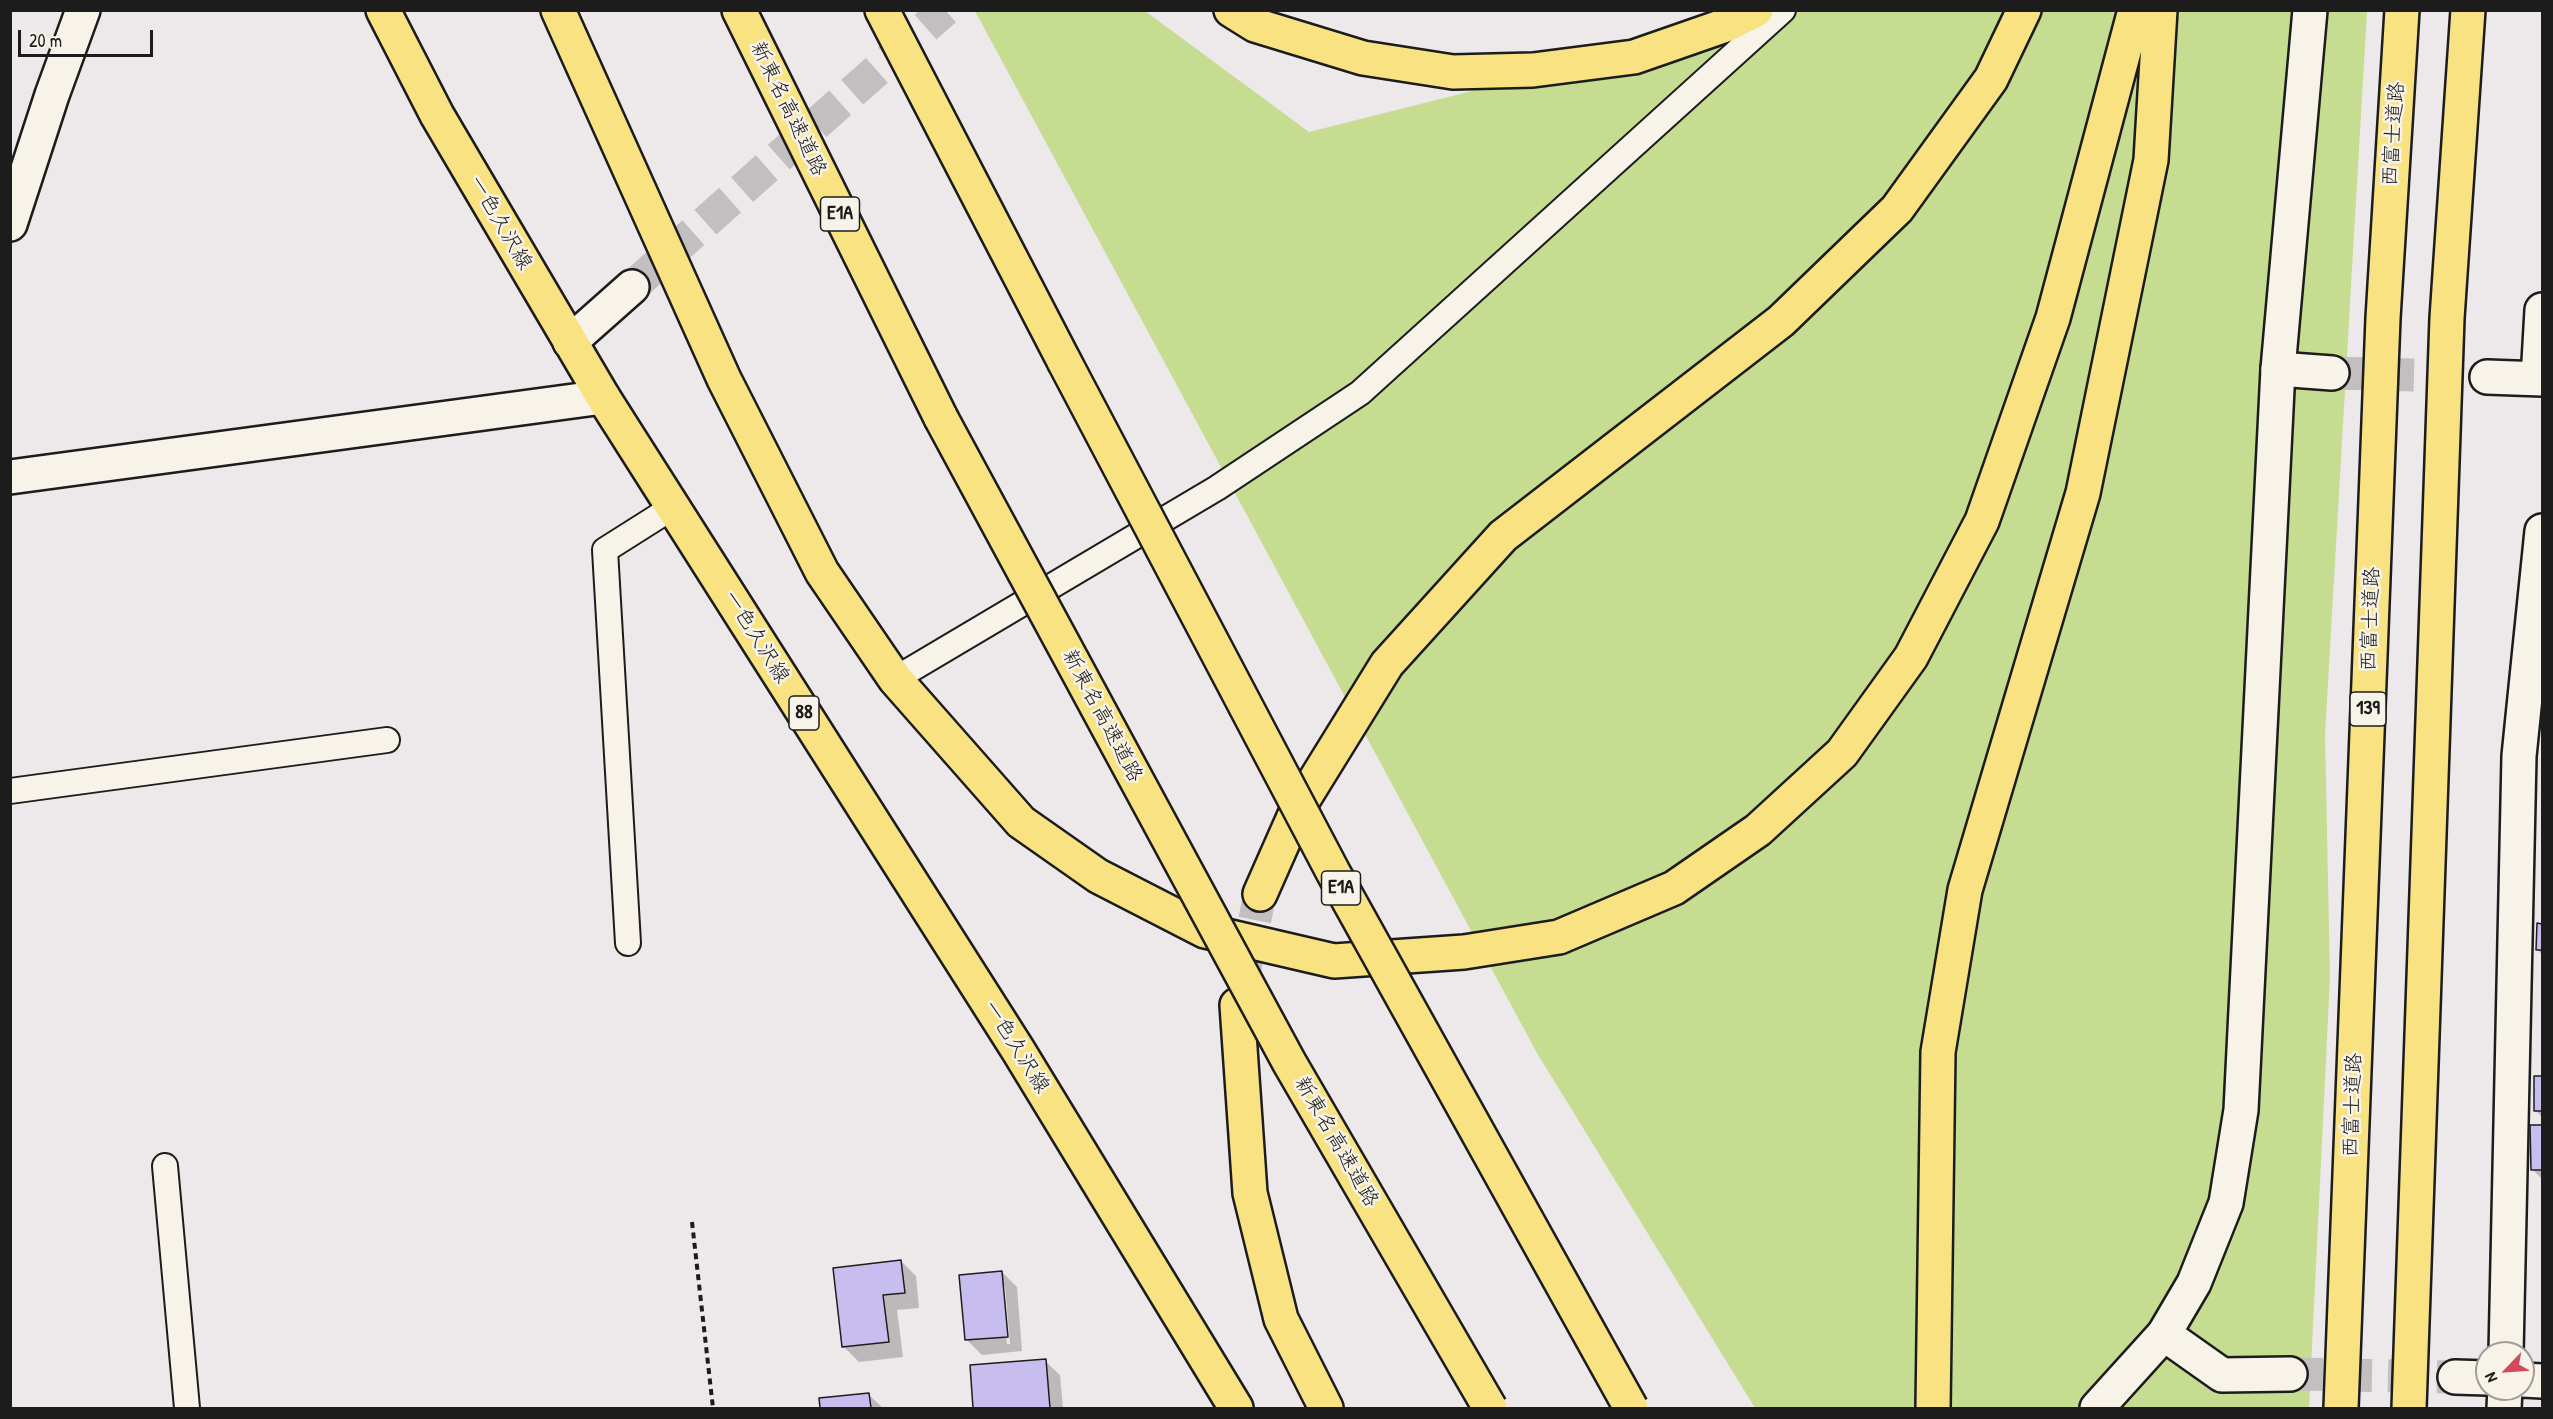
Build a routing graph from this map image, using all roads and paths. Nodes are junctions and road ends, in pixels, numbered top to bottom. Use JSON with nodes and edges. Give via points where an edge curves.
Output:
{"nodes":[{"id":1,"x":83,"y":10,"type":"edge"},
{"id":2,"x":383,"y":10,"type":"edge"},
{"id":3,"x":558,"y":10,"type":"edge"},
{"id":4,"x":739,"y":10,"type":"edge"},
{"id":5,"x":882,"y":10,"type":"edge"},
{"id":6,"x":1231,"y":10,"type":"edge"},
{"id":7,"x":1756,"y":10,"type":"edge"},
{"id":8,"x":1783,"y":10,"type":"edge"},
{"id":9,"x":2024,"y":10,"type":"edge"},
{"id":10,"x":2135,"y":10,"type":"edge"},
{"id":11,"x":2160,"y":10,"type":"edge"},
{"id":12,"x":2310,"y":10,"type":"edge"},
{"id":13,"x":2402,"y":10,"type":"edge"},
{"id":14,"x":2468,"y":10,"type":"edge"},
{"id":15,"x":10,"y":224,"type":"edge"},
{"id":16,"x":632,"y":287,"type":"tunnel mouth"},
{"id":17,"x":2542,"y":310,"type":"edge"},
{"id":18,"x":570,"y":342,"type":"junction"},
{"id":19,"x":2278,"y":369,"type":"junction"},
{"id":20,"x":2332,"y":373,"type":"tunnel mouth"},
{"id":21,"x":2487,"y":377,"type":"tunnel mouth"},
{"id":22,"x":2540,"y":379,"type":"edge"},
{"id":23,"x":603,"y":397,"type":"junction"},
{"id":24,"x":10,"y":477,"type":"edge"},
{"id":25,"x":673,"y":507,"type":"junction"},
{"id":26,"x":2542,"y":531,"type":"edge"},
{"id":27,"x":895,"y":679,"type":"junction"},
{"id":28,"x":387,"y":740,"type":"dead end"},
{"id":29,"x":2531,"y":757,"type":"edge"},
{"id":30,"x":10,"y":791,"type":"edge"},
{"id":31,"x":1260,"y":894,"type":"tunnel mouth"},
{"id":32,"x":628,"y":943,"type":"dead end"},
{"id":33,"x":1237,"y":1005,"type":"dead end"},
{"id":34,"x":165,"y":1166,"type":"dead end"},
{"id":35,"x":692,"y":1222,"type":"dead end"},
{"id":36,"x":2164,"y":1334,"type":"junction"},
{"id":37,"x":2507,"y":1341,"type":"edge"},
{"id":38,"x":2290,"y":1374,"type":"tunnel mouth"},
{"id":39,"x":2454,"y":1377,"type":"tunnel mouth"},
{"id":40,"x":2475,"y":1378,"type":"edge"},
{"id":41,"x":187,"y":1408,"type":"edge"},
{"id":42,"x":713,"y":1408,"type":"edge"},
{"id":43,"x":1236,"y":1408,"type":"edge"},
{"id":44,"x":1326,"y":1408,"type":"edge"},
{"id":45,"x":1490,"y":1408,"type":"edge"},
{"id":46,"x":1631,"y":1408,"type":"edge"},
{"id":47,"x":1933,"y":1408,"type":"edge"},
{"id":48,"x":2097,"y":1408,"type":"edge"},
{"id":49,"x":2341,"y":1408,"type":"edge"},
{"id":50,"x":2409,"y":1408,"type":"edge"}],
"edges":[{"from":1,"to":15,"type":"street"},
{"from":2,"to":18,"type":"main road","name":"一色久沢線","number":"88","via":[[437,115]]},
{"from":3,"to":27,"type":"main road","via":[[729,389],[822,572]]},
{"from":4,"to":45,"type":"main road","name":"新東名高速道路","number":"E1A","bridge":true,"via":[[941,418],[1289,1062]]},
{"from":5,"to":46,"type":"main road","number":"E1A","bridge":true,"via":[[1333,872]]},
{"from":6,"to":7,"type":"main road","via":[[1255,25],[1363,58],[1453,72],[1533,70],[1634,57],[1726,25]]},
{"from":8,"to":27,"type":"lane","via":[[1360,393],[1217,488]]},
{"from":9,"to":31,"type":"main road","via":[[1991,79],[1897,209],[1781,321],[1503,536],[1387,664],[1298,808]]},
{"from":10,"to":27,"type":"main road","via":[[2045,341],[1982,521],[1911,657],[1842,753],[1758,830],[1674,888],[1559,937],[1464,952],[1334,961],[1205,931],[1098,876],[1021,822]]},
{"from":11,"to":47,"type":"main road","via":[[2151,160],[2083,493],[1965,890],[1938,1052]]},
{"from":12,"to":19,"type":"street"},
{"from":13,"to":49,"type":"main road","name":"西富士道路","number":"139","via":[[2383,318]]},
{"from":14,"to":50,"type":"main road","via":[[2447,318]]},
{"from":16,"to":18,"type":"street"},
{"from":17,"to":22,"type":"street"},
{"from":18,"to":23,"type":"main road","name":"一色久沢線","number":"88"},
{"from":19,"to":20,"type":"street"},
{"from":19,"to":36,"type":"street","via":[[2241,1110],[2226,1203],[2194,1283]]},
{"from":21,"to":22,"type":"street"},
{"from":23,"to":24,"type":"street"},
{"from":23,"to":25,"type":"main road","name":"一色久沢線","number":"88"},
{"from":25,"to":32,"type":"lane","via":[[605,550]]},
{"from":25,"to":43,"type":"main road","name":"一色久沢線","number":"88","via":[[1018,1050]]},
{"from":26,"to":29,"type":"street"},
{"from":28,"to":30,"type":"lane"},
{"from":29,"to":37,"type":"street"},
{"from":33,"to":44,"type":"main road","via":[[1250,1193],[1281,1320]]},
{"from":34,"to":41,"type":"lane"},
{"from":35,"to":42,"type":"path"},
{"from":36,"to":38,"type":"street","via":[[2222,1375]]},
{"from":36,"to":48,"type":"street"},
{"from":39,"to":40,"type":"street"}]}
